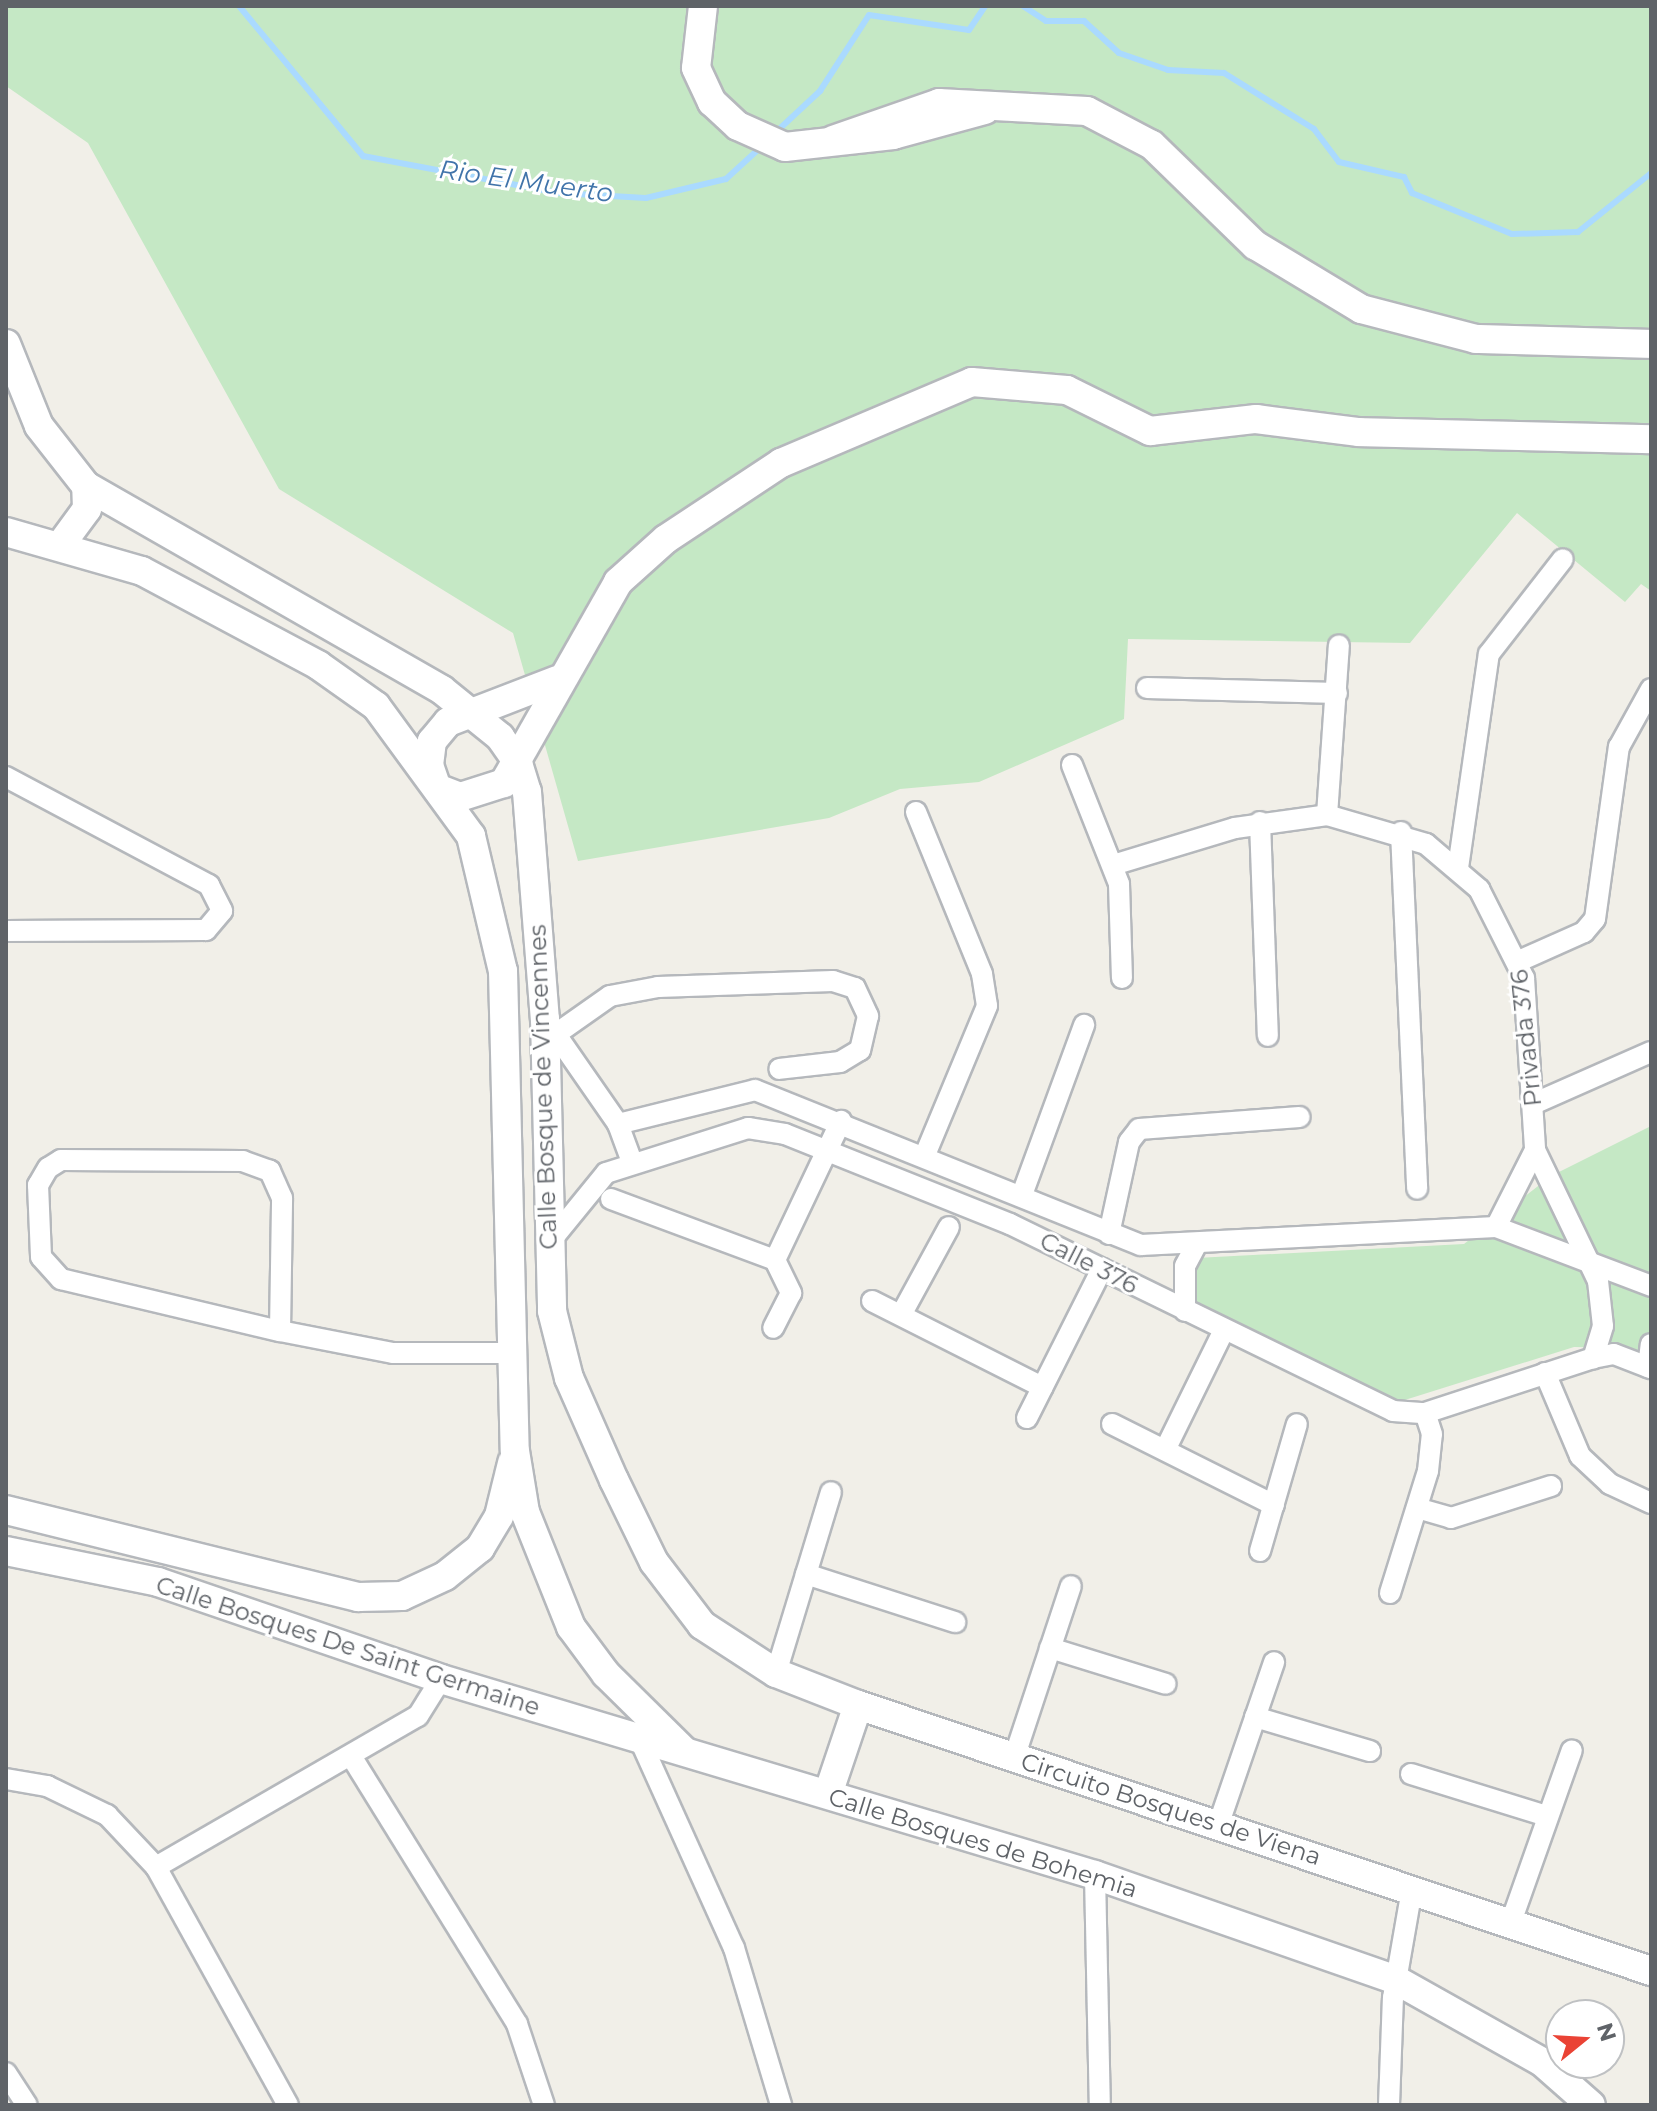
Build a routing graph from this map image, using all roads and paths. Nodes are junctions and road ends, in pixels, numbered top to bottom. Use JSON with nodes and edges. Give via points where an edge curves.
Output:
{"nodes":[{"id":1,"x":703,"y":6,"type":"edge"},
{"id":2,"x":6,"y":344,"type":"edge"},
{"id":3,"x":1651,"y":344,"type":"edge"},
{"id":4,"x":1651,"y":439,"type":"edge"},
{"id":5,"x":86,"y":486,"type":"junction"},
{"id":6,"x":6,"y":532,"type":"edge"},
{"id":7,"x":62,"y":543,"type":"junction"},
{"id":8,"x":1563,"y":559,"type":"dead end"},
{"id":9,"x":1339,"y":645,"type":"dead end"},
{"id":10,"x":557,"y":680,"type":"junction"},
{"id":11,"x":1147,"y":688,"type":"dead end"},
{"id":12,"x":1651,"y":689,"type":"edge"},
{"id":13,"x":1337,"y":693,"type":"junction"},
{"id":14,"x":471,"y":713,"type":"junction"},
{"id":15,"x":518,"y":763,"type":"junction"},
{"id":16,"x":1072,"y":765,"type":"dead end"},
{"id":17,"x":6,"y":777,"type":"edge"},
{"id":18,"x":437,"y":788,"type":"junction"},
{"id":19,"x":916,"y":812,"type":"dead end"},
{"id":20,"x":1327,"y":815,"type":"junction"},
{"id":21,"x":1260,"y":822,"type":"junction"},
{"id":22,"x":1401,"y":832,"type":"junction"},
{"id":23,"x":1113,"y":865,"type":"junction"},
{"id":24,"x":1458,"y":868,"type":"junction"},
{"id":25,"x":6,"y":931,"type":"edge"},
{"id":26,"x":1519,"y":961,"type":"junction"},
{"id":27,"x":1122,"y":978,"type":"dead end"},
{"id":28,"x":1084,"y":1025,"type":"dead end"},
{"id":29,"x":551,"y":1027,"type":"junction"},
{"id":30,"x":1268,"y":1036,"type":"dead end"},
{"id":31,"x":1651,"y":1052,"type":"edge"},
{"id":32,"x":779,"y":1069,"type":"dead end"},
{"id":33,"x":1533,"y":1104,"type":"junction"},
{"id":34,"x":1300,"y":1117,"type":"dead end"},
{"id":35,"x":841,"y":1121,"type":"junction"},
{"id":36,"x":618,"y":1124,"type":"junction"},
{"id":37,"x":828,"y":1150,"type":"junction"},
{"id":38,"x":1535,"y":1150,"type":"junction"},
{"id":39,"x":925,"y":1155,"type":"junction"},
{"id":40,"x":632,"y":1162,"type":"junction"},
{"id":41,"x":1417,"y":1189,"type":"dead end"},
{"id":42,"x":1023,"y":1192,"type":"junction"},
{"id":43,"x":611,"y":1199,"type":"dead end"},
{"id":44,"x":949,"y":1227,"type":"dead end"},
{"id":45,"x":1496,"y":1227,"type":"junction"},
{"id":46,"x":1109,"y":1234,"type":"junction"},
{"id":47,"x":548,"y":1244,"type":"junction"},
{"id":48,"x":1196,"y":1245,"type":"junction"},
{"id":49,"x":1584,"y":1255,"type":"junction"},
{"id":50,"x":775,"y":1260,"type":"junction"},
{"id":51,"x":1102,"y":1269,"type":"junction"},
{"id":52,"x":1651,"y":1286,"type":"edge"},
{"id":53,"x":872,"y":1301,"type":"dead end"},
{"id":54,"x":1185,"y":1311,"type":"junction"},
{"id":55,"x":901,"y":1315,"type":"junction"},
{"id":56,"x":773,"y":1328,"type":"dead end"},
{"id":57,"x":280,"y":1331,"type":"junction"},
{"id":58,"x":1223,"y":1332,"type":"junction"},
{"id":59,"x":1651,"y":1344,"type":"edge"},
{"id":60,"x":511,"y":1353,"type":"junction"},
{"id":61,"x":1593,"y":1358,"type":"junction"},
{"id":62,"x":1650,"y":1367,"type":"edge"},
{"id":63,"x":1545,"y":1373,"type":"junction"},
{"id":64,"x":1042,"y":1387,"type":"junction"},
{"id":65,"x":1425,"y":1413,"type":"junction"},
{"id":66,"x":1027,"y":1418,"type":"dead end"},
{"id":67,"x":1112,"y":1424,"type":"dead end"},
{"id":68,"x":1297,"y":1424,"type":"dead end"},
{"id":69,"x":1165,"y":1450,"type":"junction"},
{"id":70,"x":515,"y":1451,"type":"junction"},
{"id":71,"x":1551,"y":1486,"type":"dead end"},
{"id":72,"x":831,"y":1492,"type":"dead end"},
{"id":73,"x":1651,"y":1503,"type":"edge"},
{"id":74,"x":1274,"y":1505,"type":"junction"},
{"id":75,"x":1417,"y":1508,"type":"junction"},
{"id":76,"x":6,"y":1510,"type":"edge"},
{"id":77,"x":6,"y":1551,"type":"edge"},
{"id":78,"x":1260,"y":1551,"type":"dead end"},
{"id":79,"x":806,"y":1574,"type":"junction"},
{"id":80,"x":1071,"y":1586,"type":"dead end"},
{"id":81,"x":1390,"y":1593,"type":"dead end"},
{"id":82,"x":955,"y":1622,"type":"dead end"},
{"id":83,"x":702,"y":1625,"type":"joint"},
{"id":84,"x":1050,"y":1648,"type":"junction"},
{"id":85,"x":1274,"y":1662,"type":"dead end"},
{"id":86,"x":776,"y":1673,"type":"junction"},
{"id":87,"x":441,"y":1679,"type":"junction"},
{"id":88,"x":1166,"y":1684,"type":"dead end"},
{"id":89,"x":858,"y":1705,"type":"junction"},
{"id":90,"x":1255,"y":1717,"type":"junction"},
{"id":91,"x":640,"y":1740,"type":"junction"},
{"id":92,"x":1572,"y":1750,"type":"dead end"},
{"id":93,"x":1370,"y":1751,"type":"dead end"},
{"id":94,"x":687,"y":1753,"type":"junction"},
{"id":95,"x":351,"y":1756,"type":"junction"},
{"id":96,"x":1014,"y":1758,"type":"junction"},
{"id":97,"x":1411,"y":1774,"type":"dead end"},
{"id":98,"x":6,"y":1779,"type":"edge"},
{"id":99,"x":828,"y":1794,"type":"junction"},
{"id":100,"x":1547,"y":1816,"type":"junction"},
{"id":101,"x":1219,"y":1823,"type":"junction"},
{"id":102,"x":156,"y":1867,"type":"junction"},
{"id":103,"x":1095,"y":1875,"type":"junction"},
{"id":104,"x":1412,"y":1889,"type":"junction"},
{"id":105,"x":1511,"y":1922,"type":"junction"},
{"id":106,"x":1651,"y":1971,"type":"edge"},
{"id":107,"x":1396,"y":1980,"type":"junction"},
{"id":108,"x":6,"y":2073,"type":"edge"},
{"id":109,"x":27,"y":2105,"type":"edge"},
{"id":110,"x":288,"y":2105,"type":"edge"},
{"id":111,"x":544,"y":2105,"type":"edge"},
{"id":112,"x":781,"y":2105,"type":"edge"},
{"id":113,"x":1100,"y":2105,"type":"edge"},
{"id":114,"x":1389,"y":2105,"type":"edge"},
{"id":115,"x":1591,"y":2105,"type":"edge"}],
"edges":[{"from":1,"to":3,"type":"main road","via":[[696,68],[712,102],[738,126],[785,147],[940,125],[1008,101],[1087,111],[1152,145],[1255,245],[1361,309],[1476,339]]},
{"from":2,"to":5,"type":"main road","name":"Calle Bosque de Vincennes","via":[[39,426]]},
{"from":4,"to":10,"type":"main road","via":[[1373,433],[1256,419],[1150,431],[1067,390],[972,382],[821,445],[716,500],[618,582]]},
{"from":5,"to":7,"type":"main road","via":[[87,509]]},
{"from":5,"to":14,"type":"main road","name":"Calle Bosque de Vincennes","via":[[442,690]]},
{"from":6,"to":7,"type":"main road","name":"Calle Bosque de Vincennes"},
{"from":7,"to":18,"type":"main road","name":"Calle Bosque de Vincennes","via":[[142,571],[318,665],[376,706]]},
{"from":8,"to":24,"type":"street","via":[[1489,654]]},
{"from":9,"to":13,"type":"street"},
{"from":10,"to":14,"type":"main road"},
{"from":10,"to":15,"type":"main road"},
{"from":11,"to":13,"type":"street"},
{"from":12,"to":26,"type":"street","via":[[1619,747],[1595,919],[1584,932]]},
{"from":13,"to":20,"type":"street"},
{"from":14,"to":15,"type":"main road","name":"Calle Bosque de Vincennes"},
{"from":14,"to":18,"type":"main road","via":[[448,722],[432,741],[429,765]]},
{"from":15,"to":18,"type":"main road","via":[[483,795]]},
{"from":15,"to":29,"type":"main road","name":"Calle Bosque de Vincennes","via":[[527,792]]},
{"from":16,"to":23,"type":"street"},
{"from":17,"to":25,"type":"street","via":[[209,885],[222,911],[206,930]]},
{"from":18,"to":60,"type":"main road","name":"Calle Bosque de Vincennes","via":[[471,836],[503,971]]},
{"from":19,"to":39,"type":"street","via":[[982,974],[987,1006]]},
{"from":20,"to":21,"type":"street","name":"Privada 376"},
{"from":20,"to":22,"type":"street","name":"Privada 376"},
{"from":21,"to":23,"type":"street","name":"Privada 376"},
{"from":21,"to":30,"type":"street"},
{"from":22,"to":24,"type":"street","name":"Privada 376"},
{"from":22,"to":41,"type":"street"},
{"from":23,"to":27,"type":"street"},
{"from":24,"to":26,"type":"street","name":"Privada 376","via":[[1500,919]]},
{"from":26,"to":33,"type":"street","name":"Privada 376"},
{"from":28,"to":42,"type":"street"},
{"from":29,"to":32,"type":"street","via":[[610,996],[658,987],[833,981],[855,988],[868,1016],[860,1050],[840,1062]]},
{"from":29,"to":36,"type":"street"},
{"from":29,"to":47,"type":"main road","name":"Calle Bosque de Vincennes"},
{"from":31,"to":33,"type":"street"},
{"from":33,"to":38,"type":"street","name":"Privada 376"},
{"from":34,"to":46,"type":"street","via":[[1139,1129],[1129,1142]]},
{"from":35,"to":36,"type":"street","name":"Calle 376","via":[[755,1090]]},
{"from":35,"to":37,"type":"street"},
{"from":35,"to":39,"type":"street","name":"Calle 376"},
{"from":36,"to":40,"type":"street"},
{"from":37,"to":40,"type":"street","name":"Calle 376","via":[[748,1128]]},
{"from":37,"to":50,"type":"street"},
{"from":37,"to":51,"type":"street","name":"Calle 376"},
{"from":38,"to":45,"type":"street"},
{"from":38,"to":49,"type":"street"},
{"from":39,"to":42,"type":"street","name":"Calle 376"},
{"from":40,"to":47,"type":"street","name":"Calle 376","via":[[602,1175]]},
{"from":42,"to":46,"type":"street","name":"Calle 376"},
{"from":43,"to":50,"type":"street"},
{"from":44,"to":55,"type":"street"},
{"from":45,"to":48,"type":"street","name":"Calle 376"},
{"from":45,"to":49,"type":"street","name":"Calle 376"},
{"from":46,"to":48,"type":"street","name":"Calle 376","via":[[1141,1245]]},
{"from":47,"to":83,"type":"main road","name":"Calle Bosque de Vincennes","via":[[552,1311],[569,1378],[654,1562]]},
{"from":48,"to":54,"type":"street","via":[[1185,1266]]},
{"from":49,"to":52,"type":"street","name":"Calle 376"},
{"from":49,"to":61,"type":"street","via":[[1603,1305]]},
{"from":50,"to":56,"type":"street","via":[[791,1293]]},
{"from":51,"to":54,"type":"street","name":"Calle 376"},
{"from":51,"to":64,"type":"street"},
{"from":53,"to":55,"type":"street"},
{"from":54,"to":58,"type":"street","name":"Calle 376"},
{"from":55,"to":64,"type":"street"},
{"from":57,"to":57,"type":"street","via":[[48,1269],[41,1257],[38,1185],[48,1168],[61,1160],[243,1161],[270,1171],[282,1198]]},
{"from":57,"to":60,"type":"street","via":[[393,1353]]},
{"from":58,"to":65,"type":"street","name":"Calle 376","via":[[1364,1401]]},
{"from":58,"to":69,"type":"street"},
{"from":59,"to":62,"type":"street"},
{"from":60,"to":70,"type":"main road","name":"Calle Bosque de Vincennes"},
{"from":61,"to":62,"type":"street","name":"Calle 376","via":[[1614,1354]]},
{"from":61,"to":63,"type":"street","name":"Calle 376"},
{"from":63,"to":65,"type":"street","name":"Calle 376"},
{"from":63,"to":73,"type":"street","via":[[1580,1456],[1610,1484]]},
{"from":64,"to":66,"type":"street"},
{"from":65,"to":75,"type":"street","via":[[1432,1434]]},
{"from":67,"to":69,"type":"street"},
{"from":68,"to":74,"type":"street"},
{"from":69,"to":74,"type":"street"},
{"from":70,"to":76,"type":"main road","name":"Calle Bosques De Saint Germaine","via":[[499,1516],[480,1548],[445,1576],[402,1596],[358,1597]]},
{"from":70,"to":94,"type":"main road","name":"Calle Bosques de Bohemia","via":[[543,1572],[571,1627],[606,1674]]},
{"from":71,"to":75,"type":"street","via":[[1451,1518]]},
{"from":72,"to":79,"type":"street"},
{"from":74,"to":78,"type":"street"},
{"from":75,"to":81,"type":"street"},
{"from":77,"to":87,"type":"main road","name":"Calle Bosques De Saint Germaine","via":[[158,1582]]},
{"from":79,"to":82,"type":"street"},
{"from":79,"to":86,"type":"street"},
{"from":80,"to":84,"type":"street"},
{"from":83,"to":86,"type":"main road","name":"Circuito Bosques de Viena"},
{"from":84,"to":88,"type":"street"},
{"from":84,"to":96,"type":"street"},
{"from":85,"to":90,"type":"street"},
{"from":86,"to":89,"type":"main road","name":"Circuito Bosques de Viena"},
{"from":87,"to":91,"type":"main road","name":"Calle Bosques De Saint Germaine"},
{"from":87,"to":95,"type":"street","via":[[418,1716]]},
{"from":89,"to":96,"type":"main road","name":"Circuito Bosques de Viena"},
{"from":89,"to":99,"type":"main road"},
{"from":90,"to":93,"type":"street"},
{"from":90,"to":101,"type":"street"},
{"from":91,"to":94,"type":"main road","name":"Calle Bosques De Saint Germaine"},
{"from":91,"to":112,"type":"street","via":[[734,1948]]},
{"from":92,"to":100,"type":"street"},
{"from":94,"to":99,"type":"main road","name":"Calle Bosques de Bohemia"},
{"from":95,"to":102,"type":"street"},
{"from":95,"to":111,"type":"street","via":[[517,2024]]},
{"from":96,"to":101,"type":"main road","name":"Circuito Bosques de Viena"},
{"from":97,"to":100,"type":"street"},
{"from":98,"to":102,"type":"street","via":[[47,1786],[107,1815]]},
{"from":99,"to":103,"type":"main road","name":"Calle Bosques de Bohemia"},
{"from":100,"to":105,"type":"street"},
{"from":101,"to":104,"type":"main road","name":"Circuito Bosques de Viena"},
{"from":102,"to":110,"type":"street"},
{"from":103,"to":107,"type":"main road","name":"Calle Bosques de Bohemia"},
{"from":103,"to":113,"type":"street"},
{"from":104,"to":105,"type":"main road","name":"Circuito Bosques de Viena"},
{"from":104,"to":107,"type":"street"},
{"from":105,"to":106,"type":"main road","name":"Circuito Bosques de Viena"},
{"from":107,"to":114,"type":"street"},
{"from":107,"to":115,"type":"main road","name":"Calle Bosques de Bohemia","via":[[1542,2062]]},
{"from":108,"to":109,"type":"street"}]}
